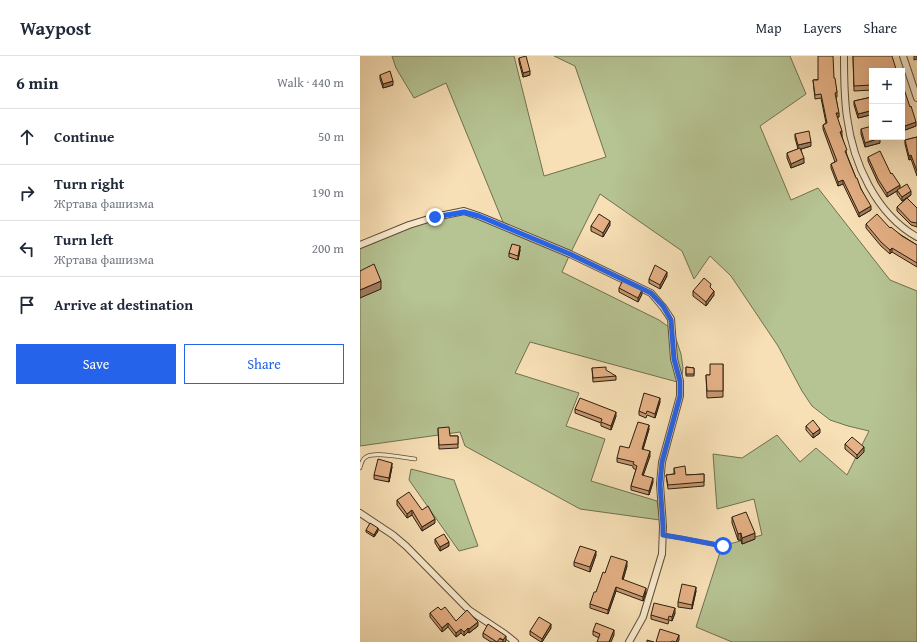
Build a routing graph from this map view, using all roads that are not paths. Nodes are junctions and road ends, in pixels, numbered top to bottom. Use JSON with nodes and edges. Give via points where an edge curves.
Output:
{"nodes":[{"id":1,"x":844,"y":56,"type":"edge"},
{"id":2,"x":903,"y":56,"type":"edge"},
{"id":3,"x":917,"y":98,"type":"edge"},
{"id":4,"x":917,"y":237,"type":"edge"},
{"id":5,"x":360,"y":245,"type":"edge"},
{"id":6,"x":415,"y":459,"type":"dead end"},
{"id":7,"x":360,"y":468,"type":"edge"},
{"id":8,"x":360,"y":514,"type":"edge"},
{"id":9,"x":663,"y":535,"type":"junction"},
{"id":10,"x":723,"y":546,"type":"dead end"},
{"id":11,"x":515,"y":642,"type":"edge"},
{"id":12,"x":628,"y":642,"type":"edge"}],
"edges":[{"from":1,"to":4,"type":"street","via":[[847,119],[861,169],[881,205],[897,224]]},
{"from":2,"to":3,"type":"street"},
{"from":5,"to":9,"type":"street","via":[[409,225],[464,212],[570,254],[651,293],[671,320],[674,359],[680,381],[680,396],[662,462],[660,484]]},
{"from":6,"to":7,"type":"lane","via":[[374,454],[366,456]]},
{"from":8,"to":11,"type":"street","via":[[406,546],[468,610]]},
{"from":9,"to":10,"type":"lane"},
{"from":9,"to":12,"type":"street","via":[[662,554],[643,617]]}]}
